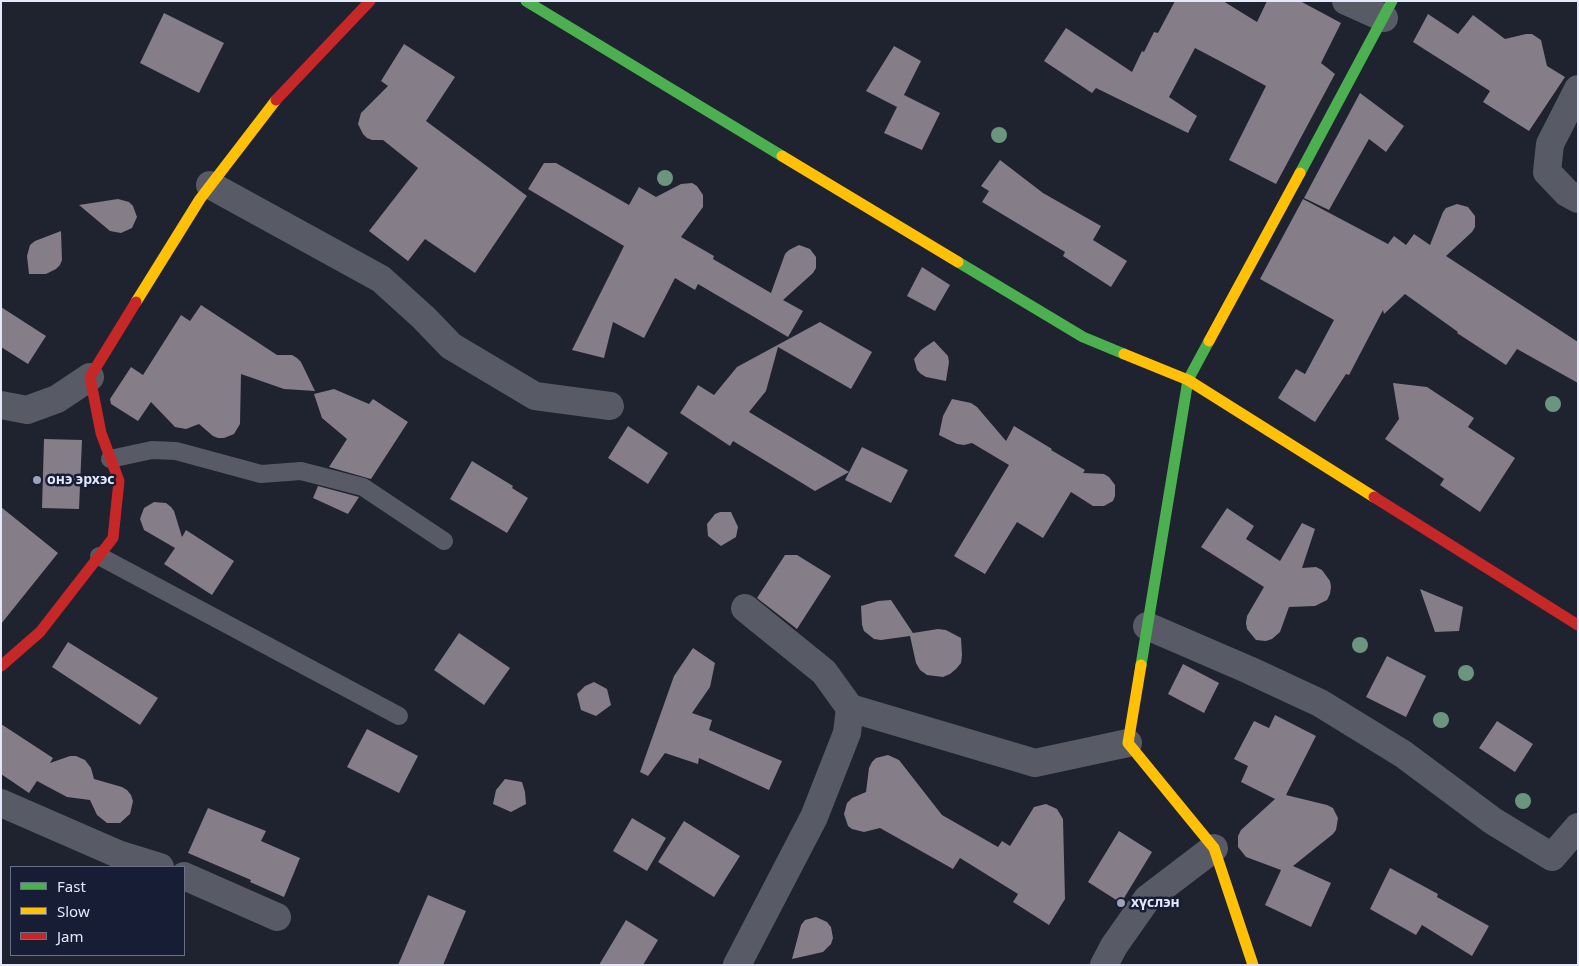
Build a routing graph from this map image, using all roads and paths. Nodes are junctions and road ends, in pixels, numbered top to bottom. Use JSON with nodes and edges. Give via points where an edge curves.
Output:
{"nodes":[{"id":1,"x":370,"y":1,"type":"edge"},
{"id":2,"x":526,"y":1,"type":"edge"},
{"id":3,"x":1346,"y":1,"type":"edge"},
{"id":4,"x":1388,"y":10,"type":"edge"},
{"id":5,"x":1578,"y":89,"type":"edge"},
{"id":6,"x":210,"y":185,"type":"junction"},
{"id":7,"x":1578,"y":199,"type":"edge"},
{"id":8,"x":90,"y":377,"type":"junction"},
{"id":9,"x":1188,"y":380,"type":"junction"},
{"id":10,"x":1,"y":405,"type":"edge"},
{"id":11,"x":610,"y":406,"type":"dead end"},
{"id":12,"x":110,"y":459,"type":"junction"},
{"id":13,"x":444,"y":540,"type":"dead end"},
{"id":14,"x":99,"y":556,"type":"junction"},
{"id":15,"x":745,"y":608,"type":"dead end"},
{"id":16,"x":1578,"y":625,"type":"edge"},
{"id":17,"x":1147,"y":626,"type":"junction"},
{"id":18,"x":1,"y":666,"type":"edge"},
{"id":19,"x":850,"y":708,"type":"junction"},
{"id":20,"x":399,"y":716,"type":"dead end"},
{"id":21,"x":1128,"y":743,"type":"junction"},
{"id":22,"x":1,"y":802,"type":"edge"},
{"id":23,"x":1578,"y":827,"type":"edge"},
{"id":24,"x":1214,"y":848,"type":"junction"},
{"id":25,"x":157,"y":866,"type":"edge"},
{"id":26,"x":185,"y":876,"type":"edge"},
{"id":27,"x":277,"y":917,"type":"dead end"},
{"id":28,"x":736,"y":965,"type":"edge"},
{"id":29,"x":1104,"y":965,"type":"edge"},
{"id":30,"x":1253,"y":965,"type":"edge"}],
"edges":[{"from":1,"to":6,"type":"street","via":[[275,101]]},
{"from":2,"to":9,"type":"street","via":[[1083,337]]},
{"from":3,"to":4,"type":"street"},
{"from":4,"to":9,"type":"street"},
{"from":5,"to":7,"type":"street","via":[[1550,144],[1547,172],[1567,193]]},
{"from":6,"to":8,"type":"street"},
{"from":6,"to":11,"type":"street","via":[[381,279],[450,346],[535,396]]},
{"from":8,"to":10,"type":"street","via":[[56,398],[27,410]]},
{"from":8,"to":12,"type":"street","via":[[100,432]]},
{"from":9,"to":16,"type":"street"},
{"from":9,"to":17,"type":"street"},
{"from":12,"to":13,"type":"lane","via":[[152,450],[176,451],[261,474],[301,471],[363,487]]},
{"from":12,"to":14,"type":"street","via":[[118,481],[113,538]]},
{"from":14,"to":18,"type":"street","via":[[40,632]]},
{"from":14,"to":20,"type":"lane"},
{"from":15,"to":19,"type":"street","via":[[824,672]]},
{"from":17,"to":21,"type":"street"},
{"from":17,"to":23,"type":"street","via":[[1320,703],[1403,754],[1493,821],[1552,856]]},
{"from":19,"to":21,"type":"street","via":[[1035,763]]},
{"from":19,"to":28,"type":"street","via":[[847,733],[814,817]]},
{"from":21,"to":24,"type":"street"},
{"from":22,"to":25,"type":"street","via":[[118,854]]},
{"from":24,"to":29,"type":"street","via":[[1148,899]]},
{"from":24,"to":30,"type":"street"},
{"from":26,"to":27,"type":"street"}]}
